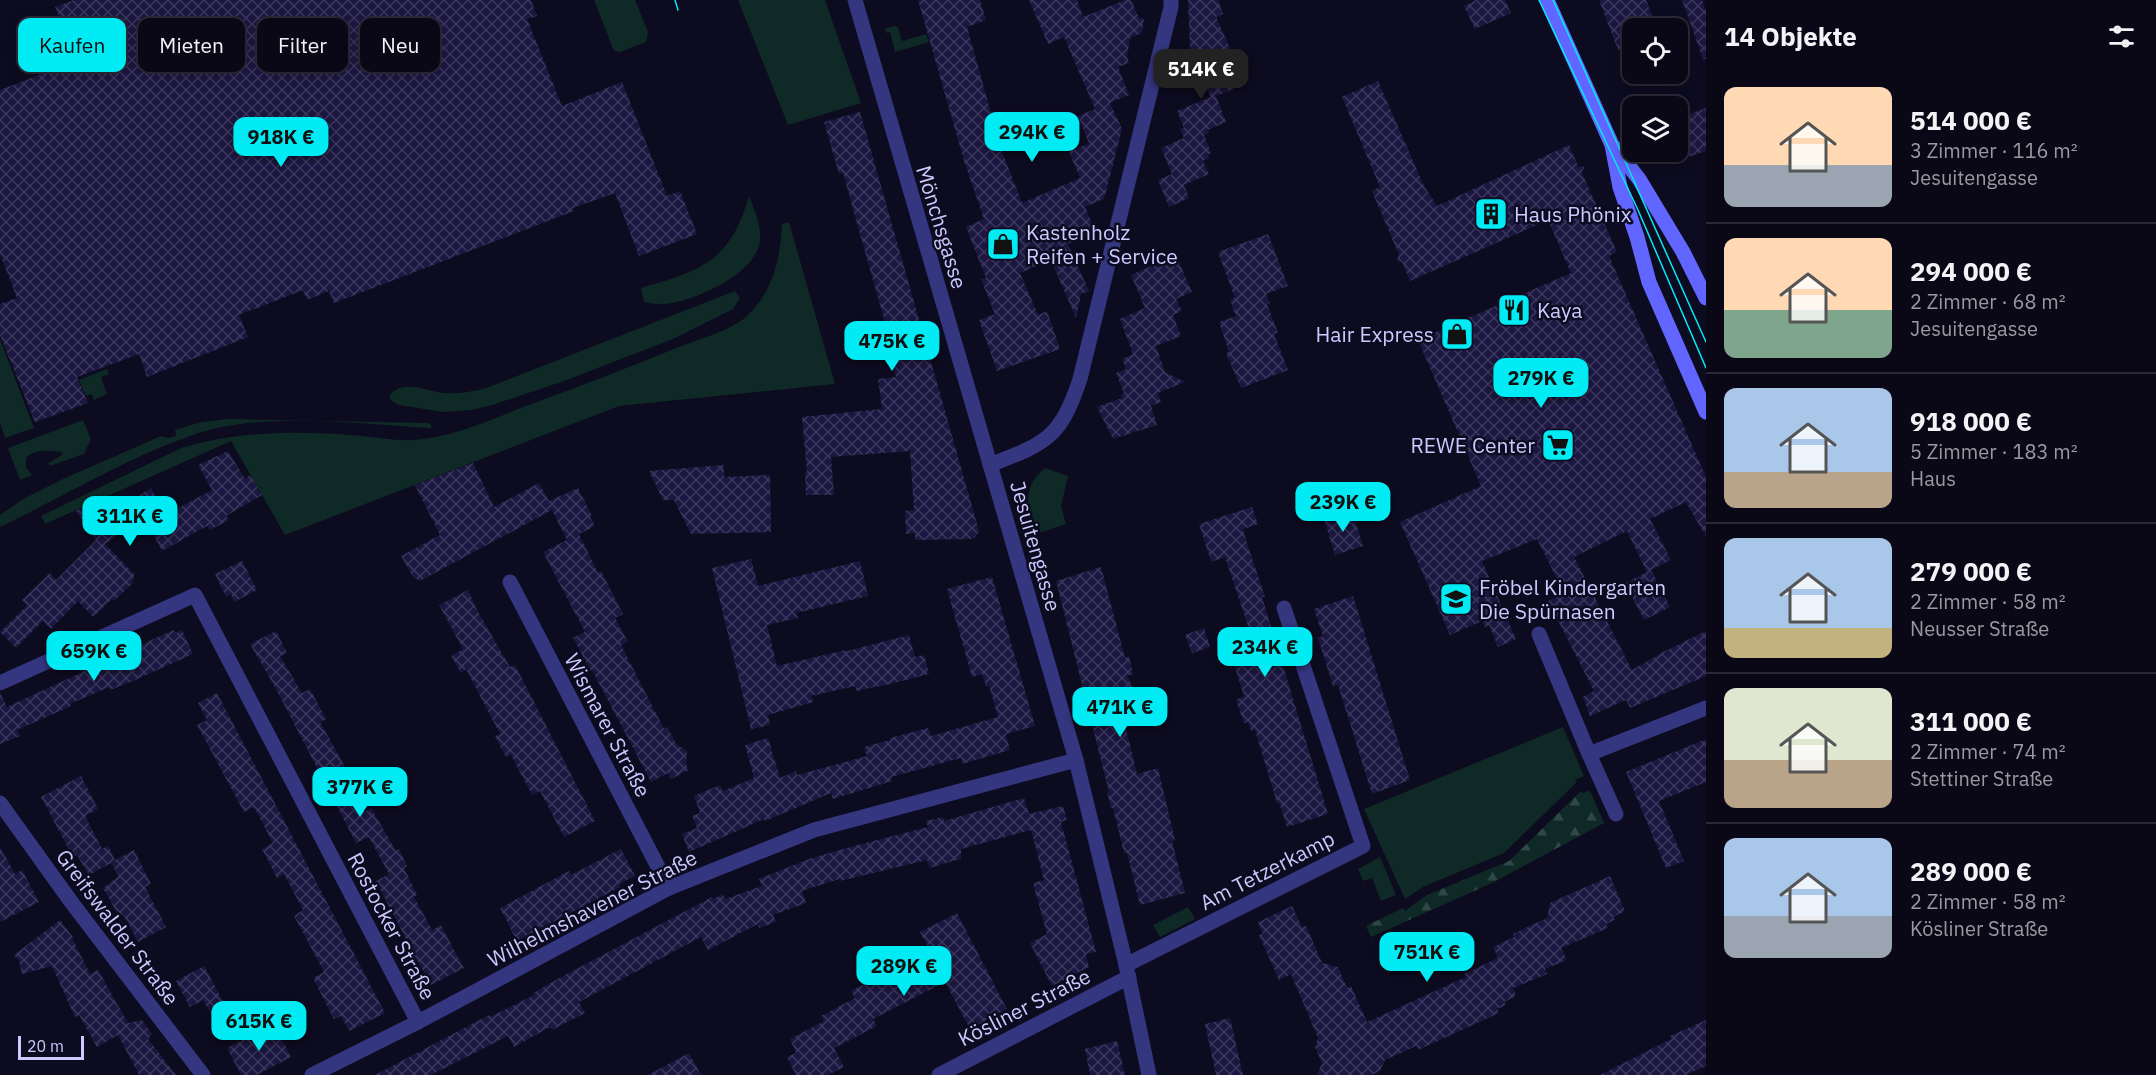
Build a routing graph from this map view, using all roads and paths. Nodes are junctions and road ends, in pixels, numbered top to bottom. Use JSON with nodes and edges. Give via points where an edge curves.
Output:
{"nodes":[{"id":1,"x":855,"y":0,"type":"edge"},
{"id":2,"x":1171,"y":0,"type":"edge"},
{"id":3,"x":1547,"y":0,"type":"edge"},
{"id":4,"x":1612,"y":144,"type":"junction"},
{"id":5,"x":1706,"y":298,"type":"edge"},
{"id":6,"x":1706,"y":412,"type":"edge"},
{"id":7,"x":990,"y":465,"type":"junction"},
{"id":8,"x":510,"y":582,"type":"dead end"},
{"id":9,"x":1284,"y":608,"type":"dead end"},
{"id":10,"x":1539,"y":634,"type":"dead end"},
{"id":11,"x":0,"y":683,"type":"edge"},
{"id":12,"x":1706,"y":708,"type":"edge"},
{"id":13,"x":1589,"y":754,"type":"junction"},
{"id":14,"x":1076,"y":760,"type":"junction"},
{"id":15,"x":0,"y":802,"type":"edge"},
{"id":16,"x":1616,"y":814,"type":"dead end"},
{"id":17,"x":669,"y":888,"type":"junction"},
{"id":18,"x":1128,"y":971,"type":"junction"},
{"id":19,"x":418,"y":1022,"type":"junction"},
{"id":20,"x":203,"y":1075,"type":"edge"},
{"id":21,"x":312,"y":1075,"type":"edge"},
{"id":22,"x":939,"y":1075,"type":"edge"},
{"id":23,"x":1149,"y":1075,"type":"edge"}],
"edges":[{"from":1,"to":7,"type":"street","name":"Mönchsgasse"},
{"from":2,"to":7,"type":"street","name":"Jesuitengasse","via":[[1070,408],[1062,423],[1034,448]]},
{"from":3,"to":4,"type":"main road"},
{"from":4,"to":5,"type":"main road","via":[[1639,179]]},
{"from":4,"to":6,"type":"main road","via":[[1620,187],[1648,282]]},
{"from":7,"to":14,"type":"street","name":"Jesuitengasse"},
{"from":8,"to":17,"type":"street","name":"Wismarer Straße"},
{"from":9,"to":18,"type":"street","name":"Am Tetzerkamp","via":[[1364,846]]},
{"from":10,"to":13,"type":"street"},
{"from":11,"to":19,"type":"street","name":"Rostocker Straße","via":[[195,595]]},
{"from":12,"to":13,"type":"street"},
{"from":13,"to":16,"type":"street"},
{"from":14,"to":17,"type":"street","name":"Wilhelmshavener Straße","via":[[814,830]]},
{"from":14,"to":18,"type":"street","name":"Jesuitengasse"},
{"from":15,"to":20,"type":"street","name":"Greifswalder Straße"},
{"from":17,"to":19,"type":"street","name":"Wilhelmshavener Straße"},
{"from":18,"to":22,"type":"street","name":"Kösliner Straße"},
{"from":18,"to":23,"type":"street","name":"Jesuitengasse"},
{"from":19,"to":21,"type":"street","name":"Wilhelmshavener Straße"}]}
